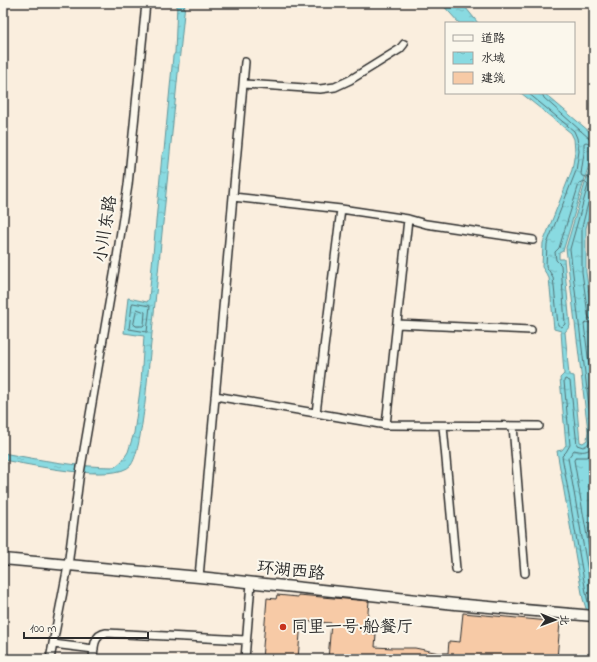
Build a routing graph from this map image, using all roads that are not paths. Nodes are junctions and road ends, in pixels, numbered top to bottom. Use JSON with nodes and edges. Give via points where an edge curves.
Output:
{"nodes":[{"id":1,"x":146,"y":3,"type":"edge"},
{"id":2,"x":404,"y":44,"type":"dead end"},
{"id":3,"x":245,"y":62,"type":"dead end"},
{"id":4,"x":244,"y":84,"type":"junction"},
{"id":5,"x":233,"y":197,"type":"junction"},
{"id":6,"x":341,"y":209,"type":"junction"},
{"id":7,"x":408,"y":219,"type":"junction"},
{"id":8,"x":533,"y":240,"type":"dead end"},
{"id":9,"x":397,"y":324,"type":"junction"},
{"id":10,"x":531,"y":330,"type":"dead end"},
{"id":11,"x":215,"y":396,"type":"junction"},
{"id":12,"x":316,"y":413,"type":"junction"},
{"id":13,"x":386,"y":425,"type":"junction"},
{"id":14,"x":443,"y":426,"type":"junction"},
{"id":15,"x":513,"y":426,"type":"junction"},
{"id":16,"x":539,"y":426,"type":"dead end"},
{"id":17,"x":3,"y":559,"type":"edge"},
{"id":18,"x":68,"y":566,"type":"junction"},
{"id":19,"x":456,"y":569,"type":"dead end"},
{"id":20,"x":525,"y":573,"type":"dead end"},
{"id":21,"x":199,"y":577,"type":"junction"},
{"id":22,"x":251,"y":583,"type":"junction"},
{"id":23,"x":594,"y":616,"type":"edge"},
{"id":24,"x":246,"y":640,"type":"junction"},
{"id":25,"x":53,"y":644,"type":"junction"},
{"id":26,"x":94,"y":649,"type":"junction"},
{"id":27,"x":50,"y":659,"type":"edge"},
{"id":28,"x":93,"y":659,"type":"edge"},
{"id":29,"x":245,"y":659,"type":"edge"}],
"edges":[{"from":1,"to":18,"type":"street","name":"小川东路","via":[[128,185],[78,479]]},
{"from":2,"to":4,"type":"street","via":[[400,49],[335,87],[320,89]]},
{"from":3,"to":4,"type":"street"},
{"from":4,"to":5,"type":"street"},
{"from":5,"to":6,"type":"street"},
{"from":5,"to":11,"type":"street"},
{"from":6,"to":7,"type":"street"},
{"from":6,"to":12,"type":"street"},
{"from":7,"to":8,"type":"street"},
{"from":7,"to":9,"type":"street"},
{"from":9,"to":10,"type":"street"},
{"from":9,"to":13,"type":"street"},
{"from":11,"to":12,"type":"street"},
{"from":11,"to":21,"type":"street"},
{"from":12,"to":13,"type":"street"},
{"from":13,"to":14,"type":"street"},
{"from":14,"to":15,"type":"street"},
{"from":14,"to":19,"type":"street"},
{"from":15,"to":16,"type":"street"},
{"from":15,"to":20,"type":"street"},
{"from":17,"to":18,"type":"main road","name":"环湖西路"},
{"from":18,"to":21,"type":"main road","name":"环湖西路"},
{"from":18,"to":25,"type":"street","name":"小川东路"},
{"from":21,"to":22,"type":"main road","name":"环湖西路"},
{"from":22,"to":23,"type":"main road","name":"环湖西路"},
{"from":22,"to":24,"type":"street"},
{"from":24,"to":26,"type":"street","via":[[106,633],[96,638]]},
{"from":24,"to":29,"type":"street"},
{"from":25,"to":26,"type":"street"},
{"from":25,"to":27,"type":"street","name":"小川东路"},
{"from":26,"to":28,"type":"street"}]}
